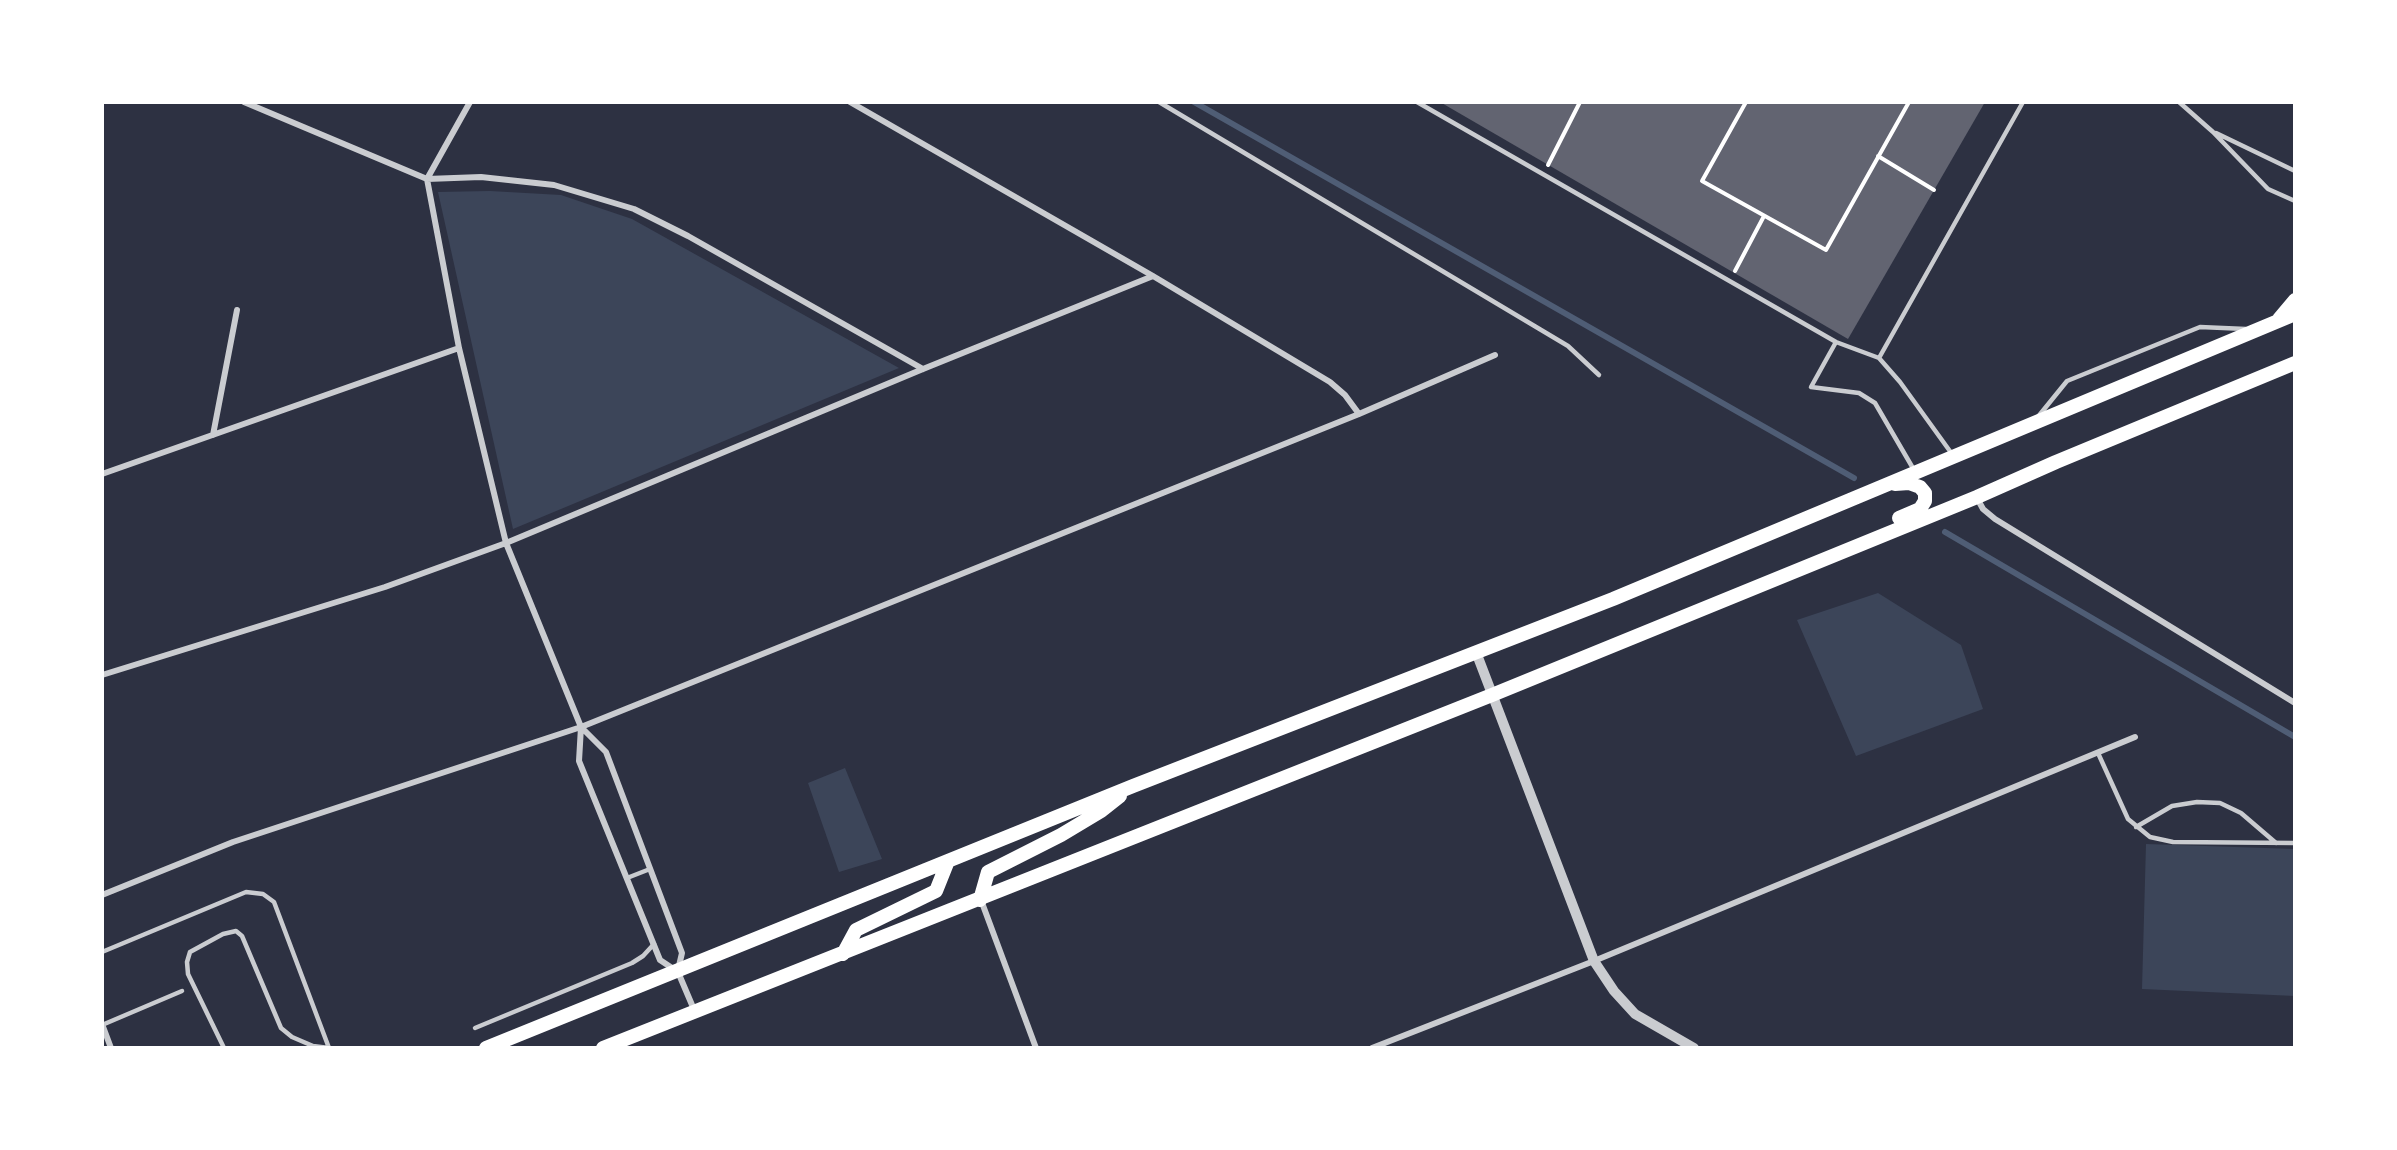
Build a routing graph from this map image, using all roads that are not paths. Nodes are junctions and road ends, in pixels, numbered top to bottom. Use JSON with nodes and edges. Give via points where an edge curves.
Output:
{"nodes":[{"id":1,"x":244,"y":102,"type":"edge"},
{"id":2,"x":470,"y":102,"type":"edge"},
{"id":3,"x":850,"y":102,"type":"edge"},
{"id":4,"x":1159,"y":102,"type":"edge"},
{"id":5,"x":1416,"y":102,"type":"edge"},
{"id":6,"x":2023,"y":102,"type":"edge"},
{"id":7,"x":2179,"y":102,"type":"edge"},
{"id":8,"x":2213,"y":132,"type":"junction"},
{"id":9,"x":2295,"y":171,"type":"edge"},
{"id":10,"x":427,"y":179,"type":"junction"},
{"id":11,"x":2295,"y":201,"type":"edge"},
{"id":12,"x":1153,"y":276,"type":"junction"},
{"id":13,"x":2295,"y":300,"type":"edge"},
{"id":14,"x":237,"y":310,"type":"dead end"},
{"id":15,"x":2295,"y":314,"type":"edge"},
{"id":16,"x":2278,"y":321,"type":"junction"},
{"id":17,"x":2258,"y":329,"type":"junction"},
{"id":18,"x":1836,"y":342,"type":"junction"},
{"id":19,"x":459,"y":348,"type":"junction"},
{"id":20,"x":1495,"y":355,"type":"dead end"},
{"id":21,"x":1879,"y":358,"type":"junction"},
{"id":22,"x":2295,"y":363,"type":"edge"},
{"id":23,"x":923,"y":369,"type":"junction"},
{"id":24,"x":1599,"y":375,"type":"dead end"},
{"id":25,"x":1359,"y":414,"type":"junction"},
{"id":26,"x":2031,"y":424,"type":"junction"},
{"id":27,"x":213,"y":435,"type":"junction"},
{"id":28,"x":1953,"y":457,"type":"junction"},
{"id":29,"x":1915,"y":472,"type":"junction"},
{"id":30,"x":102,"y":474,"type":"edge"},
{"id":31,"x":1881,"y":488,"type":"junction"},
{"id":32,"x":1977,"y":497,"type":"junction"},
{"id":33,"x":506,"y":543,"type":"junction"},
{"id":34,"x":1784,"y":575,"type":"junction"},
{"id":35,"x":1476,"y":652,"type":"junction"},
{"id":36,"x":102,"y":675,"type":"edge"},
{"id":37,"x":1492,"y":695,"type":"junction"},
{"id":38,"x":2295,"y":703,"type":"edge"},
{"id":39,"x":581,"y":727,"type":"junction"},
{"id":40,"x":2135,"y":737,"type":"dead end"},
{"id":41,"x":2098,"y":753,"type":"junction"},
{"id":42,"x":1133,"y":786,"type":"junction"},
{"id":43,"x":2136,"y":827,"type":"junction"},
{"id":44,"x":2277,"y":843,"type":"junction"},
{"id":45,"x":2295,"y":843,"type":"edge"},
{"id":46,"x":948,"y":861,"type":"junction"},
{"id":47,"x":650,"y":869,"type":"junction"},
{"id":48,"x":627,"y":878,"type":"junction"},
{"id":49,"x":102,"y":895,"type":"edge"},
{"id":50,"x":980,"y":900,"type":"junction"},
{"id":51,"x":654,"y":944,"type":"junction"},
{"id":52,"x":102,"y":952,"type":"edge"},
{"id":53,"x":843,"y":954,"type":"junction"},
{"id":54,"x":1594,"y":961,"type":"junction"},
{"id":55,"x":678,"y":972,"type":"junction"},
{"id":56,"x":182,"y":991,"type":"dead end"},
{"id":57,"x":695,"y":1012,"type":"junction"},
{"id":58,"x":102,"y":1024,"type":"edge"},
{"id":59,"x":475,"y":1028,"type":"dead end"},
{"id":60,"x":111,"y":1048,"type":"edge"},
{"id":61,"x":224,"y":1048,"type":"edge"},
{"id":62,"x":329,"y":1048,"type":"edge"},
{"id":63,"x":486,"y":1048,"type":"edge"},
{"id":64,"x":603,"y":1048,"type":"edge"},
{"id":65,"x":1036,"y":1048,"type":"edge"},
{"id":66,"x":1371,"y":1048,"type":"edge"},
{"id":67,"x":1694,"y":1048,"type":"edge"}],
"edges":[{"from":1,"to":10,"type":"street"},
{"from":2,"to":10,"type":"street"},
{"from":3,"to":12,"type":"street"},
{"from":4,"to":24,"type":"lane","via":[[1568,346]]},
{"from":5,"to":18,"type":"lane"},
{"from":6,"to":21,"type":"lane"},
{"from":7,"to":8,"type":"lane"},
{"from":8,"to":9,"type":"lane"},
{"from":8,"to":11,"type":"lane","via":[[2268,189]]},
{"from":10,"to":19,"type":"street"},
{"from":10,"to":23,"type":"street","via":[[481,177],[554,185],[634,209]]},
{"from":12,"to":23,"type":"street"},
{"from":12,"to":25,"type":"street","via":[[1330,382],[1345,394]]},
{"from":13,"to":16,"type":"main road"},
{"from":14,"to":27,"type":"street"},
{"from":15,"to":16,"type":"main road"},
{"from":16,"to":17,"type":"main road"},
{"from":17,"to":26,"type":"main road"},
{"from":17,"to":26,"type":"lane","via":[[2200,327],[2067,381]]},
{"from":18,"to":21,"type":"lane"},
{"from":18,"to":29,"type":"lane","via":[[1811,387],[1859,393],[1875,403]]},
{"from":19,"to":27,"type":"street"},
{"from":19,"to":33,"type":"street"},
{"from":20,"to":25,"type":"street"},
{"from":21,"to":28,"type":"lane"},
{"from":22,"to":32,"type":"main road"},
{"from":23,"to":33,"type":"street"},
{"from":25,"to":39,"type":"street"},
{"from":26,"to":28,"type":"main road"},
{"from":27,"to":30,"type":"street"},
{"from":28,"to":29,"type":"main road"},
{"from":29,"to":31,"type":"main road"},
{"from":31,"to":34,"type":"main road","via":[[1910,483],[1925,493],[1925,501],[1920,509]]},
{"from":31,"to":35,"type":"main road"},
{"from":32,"to":34,"type":"main road"},
{"from":32,"to":38,"type":"street","via":[[1995,519]]},
{"from":33,"to":36,"type":"street","via":[[385,587]]},
{"from":33,"to":39,"type":"street"},
{"from":34,"to":37,"type":"main road"},
{"from":35,"to":37,"type":"street"},
{"from":35,"to":42,"type":"main road"},
{"from":37,"to":50,"type":"main road"},
{"from":37,"to":54,"type":"street"},
{"from":39,"to":47,"type":"street","via":[[606,752]]},
{"from":39,"to":48,"type":"street","via":[[579,761]]},
{"from":39,"to":49,"type":"street","via":[[233,842]]},
{"from":40,"to":41,"type":"street"},
{"from":41,"to":43,"type":"lane","via":[[2123,810]]},
{"from":41,"to":54,"type":"street"},
{"from":42,"to":46,"type":"main road"},
{"from":42,"to":50,"type":"main road","via":[[1061,835],[988,872]]},
{"from":43,"to":44,"type":"lane","via":[[2150,837],[2174,842]]},
{"from":43,"to":44,"type":"lane","via":[[2172,806],[2220,802],[2241,813]]},
{"from":44,"to":45,"type":"lane"},
{"from":46,"to":53,"type":"main road","via":[[936,891],[856,930]]},
{"from":46,"to":55,"type":"main road"},
{"from":47,"to":48,"type":"lane"},
{"from":47,"to":55,"type":"street","via":[[682,953]]},
{"from":48,"to":51,"type":"street"},
{"from":50,"to":53,"type":"main road"},
{"from":50,"to":65,"type":"street"},
{"from":51,"to":55,"type":"street","via":[[660,960]]},
{"from":51,"to":59,"type":"lane","via":[[632,963]]},
{"from":52,"to":62,"type":"lane","via":[[246,892],[263,894],[274,902]]},
{"from":53,"to":57,"type":"main road"},
{"from":54,"to":66,"type":"street"},
{"from":54,"to":67,"type":"street","via":[[1635,1014]]},
{"from":55,"to":57,"type":"street"},
{"from":55,"to":63,"type":"main road"},
{"from":56,"to":58,"type":"lane"},
{"from":57,"to":64,"type":"main road"},
{"from":58,"to":60,"type":"street"},
{"from":61,"to":62,"type":"lane","via":[[188,974],[187,962],[190,952],[236,931],[242,936],[282,1028],[313,1046]]}]}
